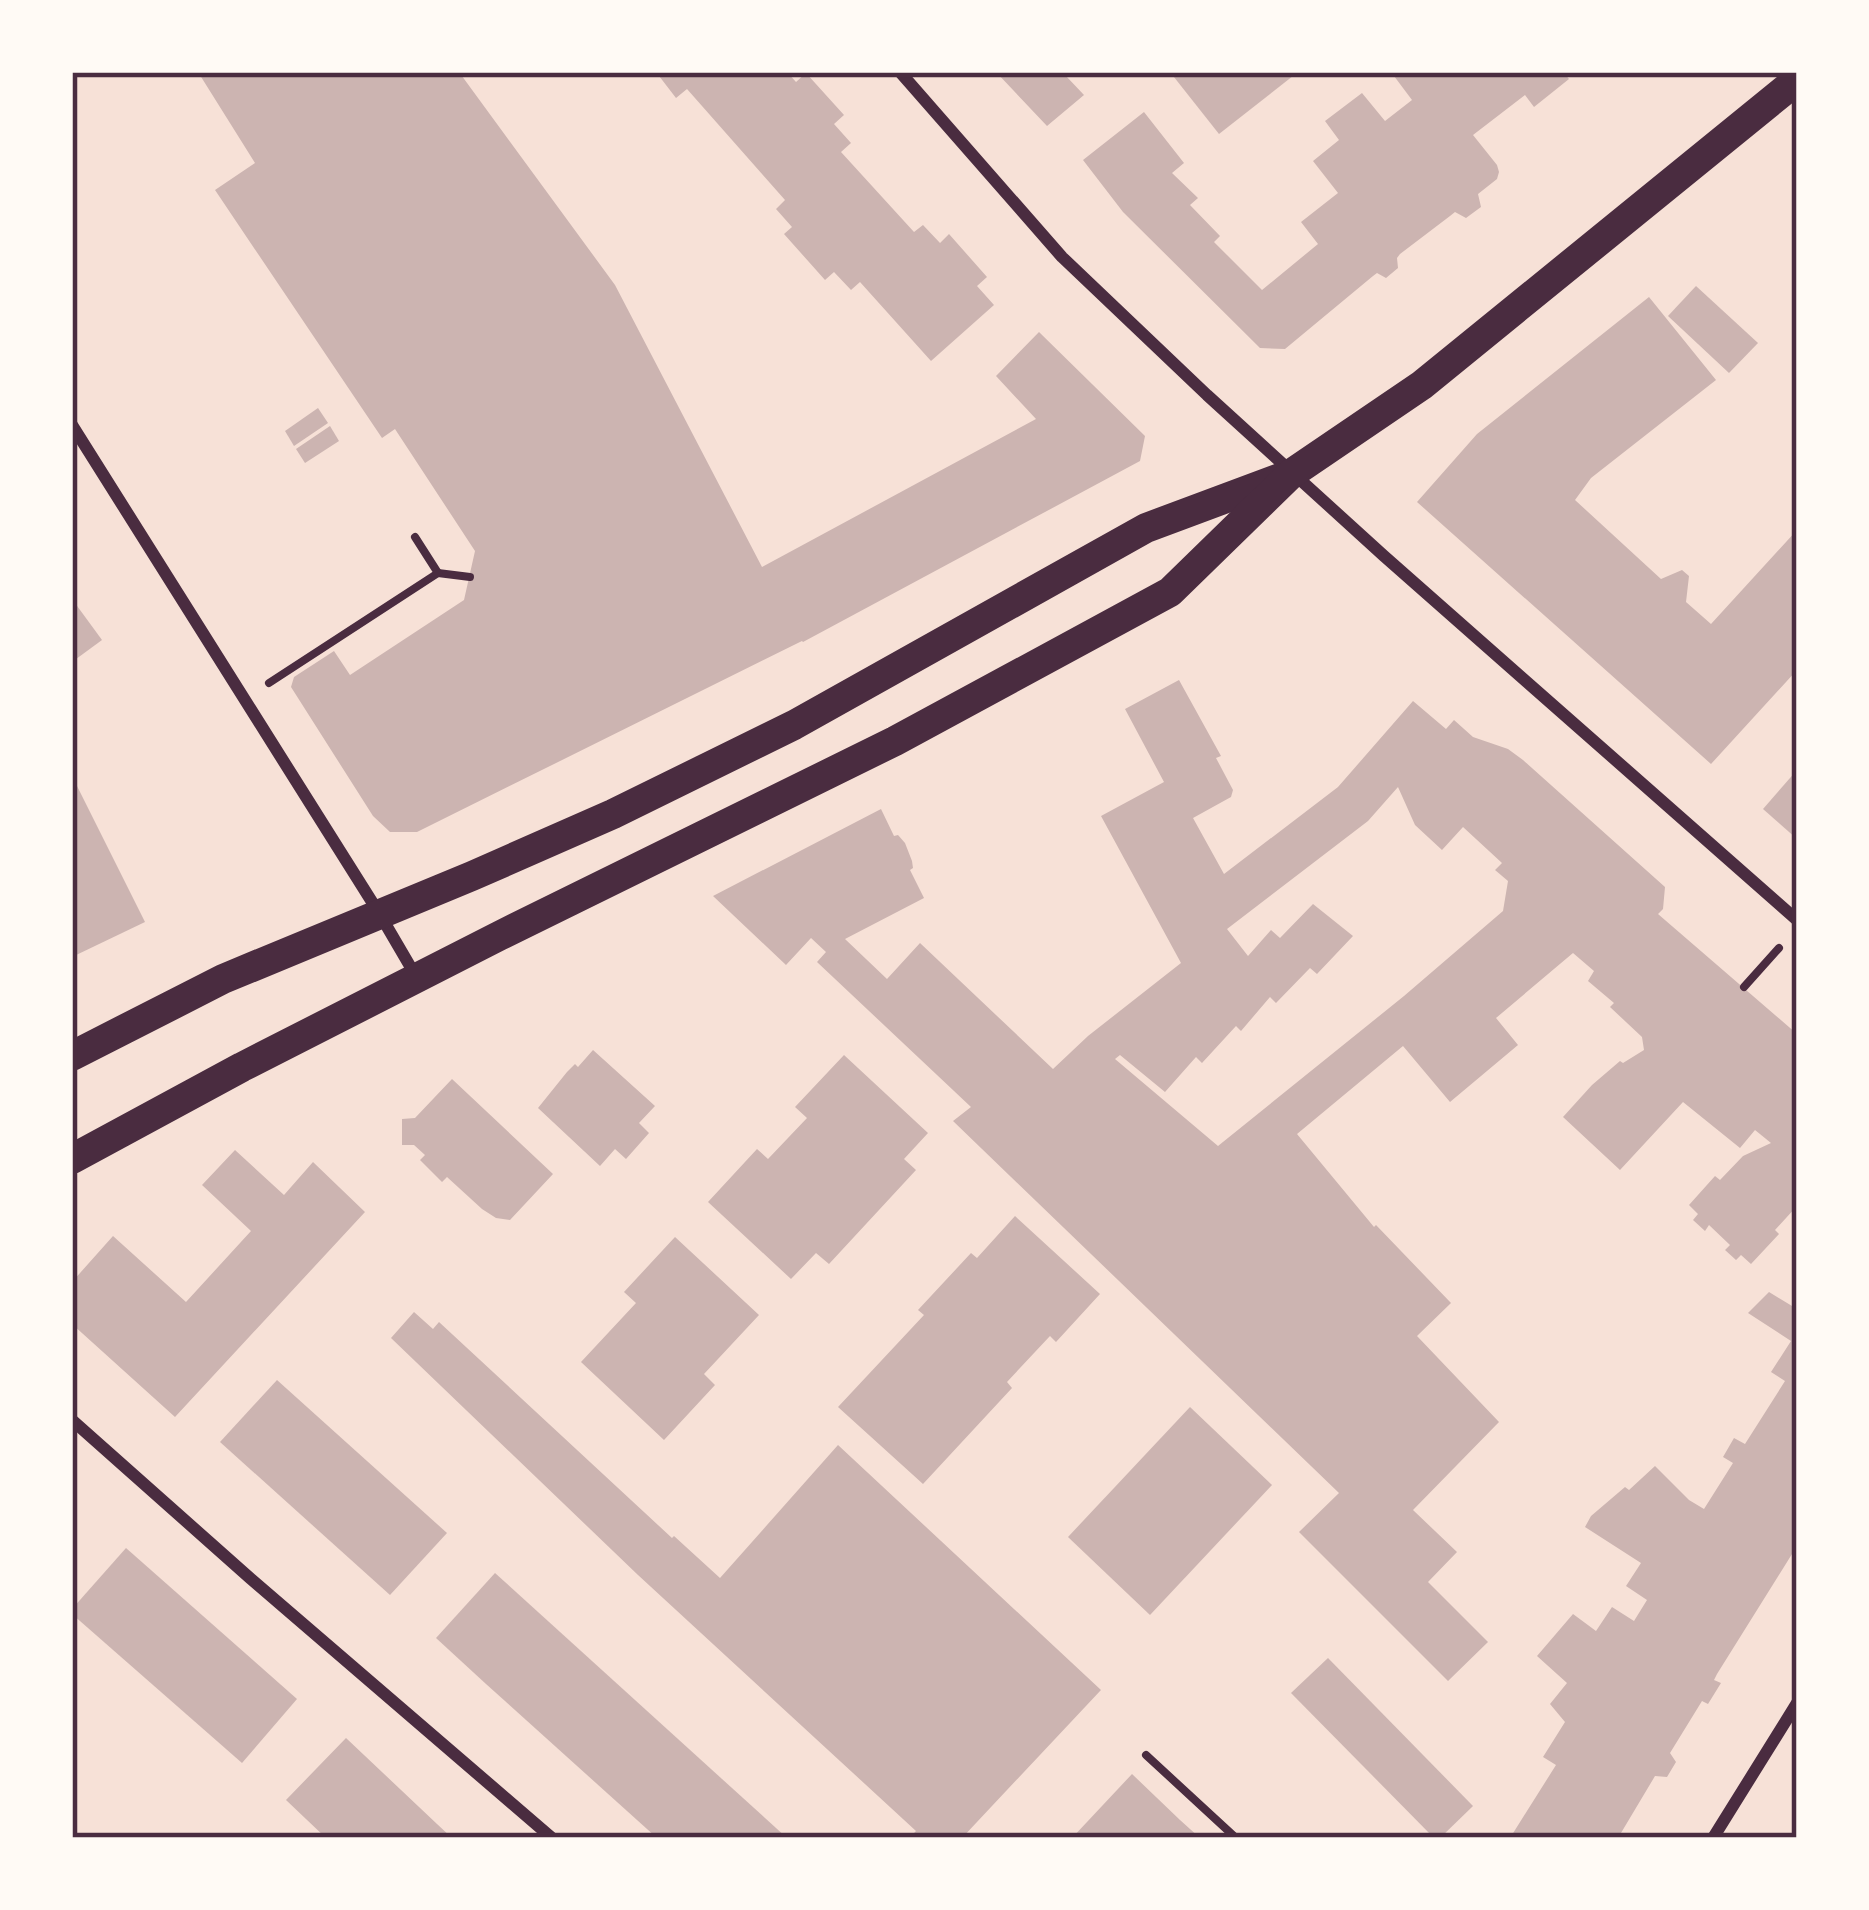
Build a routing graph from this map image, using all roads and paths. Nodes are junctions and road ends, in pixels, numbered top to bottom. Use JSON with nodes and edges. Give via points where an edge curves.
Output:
{"nodes":[{"id":1,"x":900,"y":72,"type":"edge"},
{"id":2,"x":1797,"y":80,"type":"edge"},
{"id":3,"x":72,"y":425,"type":"edge"},
{"id":4,"x":1292,"y":474,"type":"junction"},
{"id":5,"x":415,"y":537,"type":"dead end"},
{"id":6,"x":438,"y":573,"type":"junction"},
{"id":7,"x":470,"y":577,"type":"dead end"},
{"id":8,"x":245,"y":699,"type":"junction"},
{"id":9,"x":379,"y":913,"type":"junction"},
{"id":10,"x":1797,"y":920,"type":"edge"},
{"id":11,"x":1784,"y":943,"type":"dead end"},
{"id":12,"x":417,"y":979,"type":"junction"},
{"id":13,"x":1744,"y":987,"type":"dead end"},
{"id":14,"x":72,"y":1056,"type":"edge"},
{"id":15,"x":72,"y":1159,"type":"edge"},
{"id":16,"x":72,"y":1420,"type":"edge"},
{"id":17,"x":1797,"y":1703,"type":"edge"},
{"id":18,"x":1146,"y":1755,"type":"dead end"},
{"id":19,"x":553,"y":1838,"type":"edge"},
{"id":20,"x":1236,"y":1838,"type":"edge"},
{"id":21,"x":1713,"y":1838,"type":"edge"}],
"edges":[{"from":1,"to":4,"type":"street","via":[[1062,257]]},
{"from":2,"to":4,"type":"main road","via":[[1421,385]]},
{"from":3,"to":8,"type":"street"},
{"from":4,"to":9,"type":"main road","via":[[1146,528],[794,725]]},
{"from":4,"to":10,"type":"street"},
{"from":4,"to":12,"type":"main road","via":[[1170,592],[895,741]]},
{"from":5,"to":6,"type":"path"},
{"from":6,"to":7,"type":"path"},
{"from":6,"to":8,"type":"path"},
{"from":8,"to":9,"type":"street"},
{"from":9,"to":12,"type":"street"},
{"from":9,"to":14,"type":"main road","via":[[223,979]]},
{"from":11,"to":13,"type":"path"},
{"from":12,"to":15,"type":"main road"},
{"from":16,"to":19,"type":"street"},
{"from":17,"to":21,"type":"street"},
{"from":18,"to":20,"type":"path"}]}
